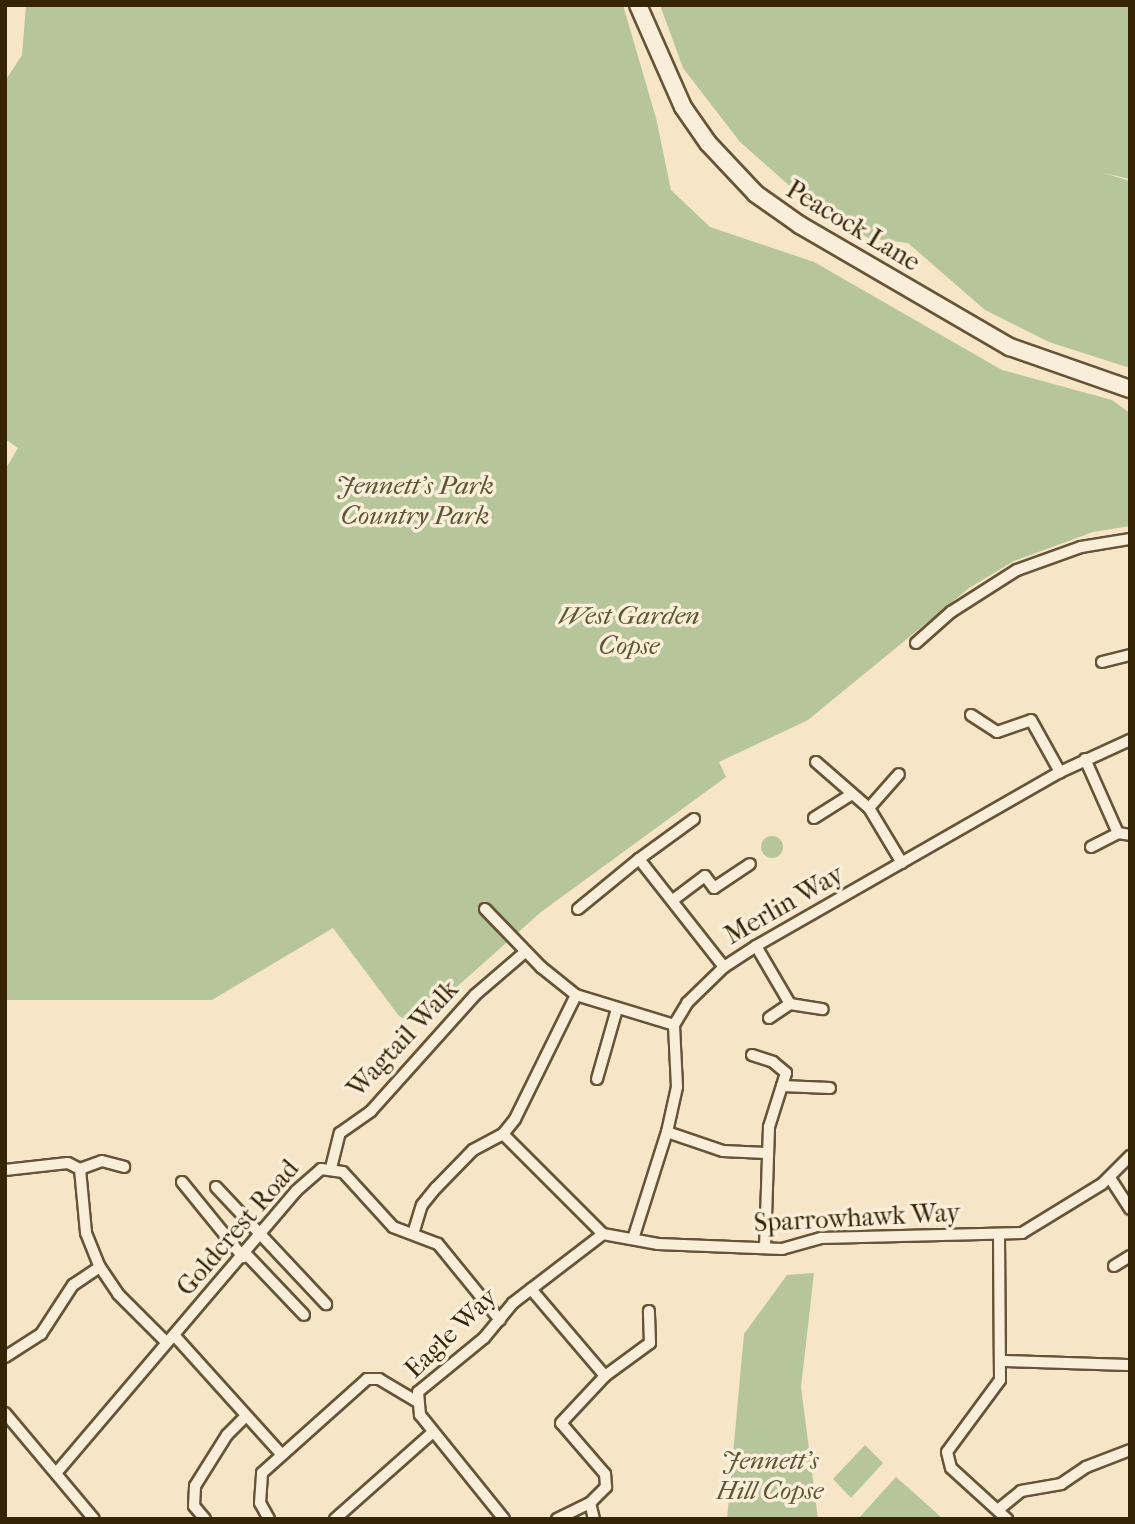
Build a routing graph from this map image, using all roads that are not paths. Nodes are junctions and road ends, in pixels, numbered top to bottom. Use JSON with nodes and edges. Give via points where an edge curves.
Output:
{"nodes":[{"id":1,"x":638,"y":5,"type":"edge"},
{"id":2,"x":1130,"y":389,"type":"edge"},
{"id":3,"x":1130,"y":539,"type":"edge"},
{"id":4,"x":916,"y":643,"type":"dead end"},
{"id":5,"x":1130,"y":655,"type":"edge"},
{"id":6,"x":1102,"y":662,"type":"dead end"},
{"id":7,"x":971,"y":715,"type":"dead end"},
{"id":8,"x":1130,"y":740,"type":"edge"},
{"id":9,"x":1085,"y":759,"type":"junction"},
{"id":10,"x":816,"y":762,"type":"dead end"},
{"id":11,"x":1060,"y":772,"type":"junction"},
{"id":12,"x":899,"y":774,"type":"dead end"},
{"id":13,"x":852,"y":794,"type":"junction"},
{"id":14,"x":869,"y":808,"type":"junction"},
{"id":15,"x":694,"y":818,"type":"dead end"},
{"id":16,"x":814,"y":818,"type":"dead end"},
{"id":17,"x":1124,"y":834,"type":"edge"},
{"id":18,"x":1091,"y":847,"type":"dead end"},
{"id":19,"x":643,"y":863,"type":"junction"},
{"id":20,"x":902,"y":863,"type":"junction"},
{"id":21,"x":750,"y":864,"type":"dead end"},
{"id":22,"x":673,"y":900,"type":"junction"},
{"id":23,"x":485,"y":909,"type":"dead end"},
{"id":24,"x":578,"y":909,"type":"dead end"},
{"id":25,"x":756,"y":946,"type":"junction"},
{"id":26,"x":525,"y":952,"type":"junction"},
{"id":27,"x":724,"y":967,"type":"junction"},
{"id":28,"x":576,"y":995,"type":"junction"},
{"id":29,"x":790,"y":1004,"type":"junction"},
{"id":30,"x":617,"y":1009,"type":"junction"},
{"id":31,"x":823,"y":1009,"type":"dead end"},
{"id":32,"x":769,"y":1018,"type":"dead end"},
{"id":33,"x":674,"y":1025,"type":"junction"},
{"id":34,"x":752,"y":1055,"type":"dead end"},
{"id":35,"x":597,"y":1079,"type":"dead end"},
{"id":36,"x":782,"y":1086,"type":"junction"},
{"id":37,"x":830,"y":1088,"type":"dead end"},
{"id":38,"x":667,"y":1132,"type":"junction"},
{"id":39,"x":503,"y":1134,"type":"junction"},
{"id":40,"x":766,"y":1153,"type":"junction"},
{"id":41,"x":1130,"y":1156,"type":"edge"},
{"id":42,"x":124,"y":1167,"type":"dead end"},
{"id":43,"x":331,"y":1168,"type":"junction"},
{"id":44,"x":80,"y":1169,"type":"junction"},
{"id":45,"x":5,"y":1170,"type":"edge"},
{"id":46,"x":1110,"y":1178,"type":"junction"},
{"id":47,"x":182,"y":1182,"type":"dead end"},
{"id":48,"x":216,"y":1187,"type":"dead end"},
{"id":49,"x":1130,"y":1209,"type":"edge"},
{"id":50,"x":413,"y":1234,"type":"junction"},
{"id":51,"x":603,"y":1234,"type":"junction"},
{"id":52,"x":260,"y":1235,"type":"junction"},
{"id":53,"x":999,"y":1236,"type":"junction"},
{"id":54,"x":633,"y":1240,"type":"junction"},
{"id":55,"x":765,"y":1248,"type":"junction"},
{"id":56,"x":244,"y":1255,"type":"junction"},
{"id":57,"x":1130,"y":1256,"type":"edge"},
{"id":58,"x":1114,"y":1266,"type":"dead end"},
{"id":59,"x":100,"y":1268,"type":"junction"},
{"id":60,"x":531,"y":1289,"type":"junction"},
{"id":61,"x":326,"y":1304,"type":"dead end"},
{"id":62,"x":649,"y":1311,"type":"dead end"},
{"id":63,"x":304,"y":1315,"type":"dead end"},
{"id":64,"x":500,"y":1320,"type":"junction"},
{"id":65,"x":171,"y":1339,"type":"junction"},
{"id":66,"x":5,"y":1357,"type":"edge"},
{"id":67,"x":1003,"y":1361,"type":"junction"},
{"id":68,"x":1130,"y":1364,"type":"edge"},
{"id":69,"x":605,"y":1377,"type":"junction"},
{"id":70,"x":416,"y":1401,"type":"junction"},
{"id":71,"x":5,"y":1413,"type":"edge"},
{"id":72,"x":246,"y":1416,"type":"junction"},
{"id":73,"x":432,"y":1433,"type":"junction"},
{"id":74,"x":1130,"y":1450,"type":"edge"},
{"id":75,"x":281,"y":1454,"type":"junction"},
{"id":76,"x":57,"y":1472,"type":"junction"},
{"id":77,"x":590,"y":1503,"type":"junction"},
{"id":78,"x":999,"y":1509,"type":"junction"},
{"id":79,"x":94,"y":1519,"type":"edge"},
{"id":80,"x":205,"y":1519,"type":"edge"},
{"id":81,"x":269,"y":1519,"type":"edge"},
{"id":82,"x":335,"y":1519,"type":"edge"},
{"id":83,"x":504,"y":1519,"type":"edge"},
{"id":84,"x":557,"y":1519,"type":"edge"},
{"id":85,"x":594,"y":1519,"type":"edge"},
{"id":86,"x":1007,"y":1519,"type":"edge"}],
"edges":[{"from":1,"to":2,"type":"street","name":"Peacock Lane","via":[[683,107],[708,143],[756,194],[800,225],[1010,347]]},
{"from":3,"to":4,"type":"street","via":[[1081,547],[1017,570],[959,606]]},
{"from":5,"to":6,"type":"street"},
{"from":7,"to":11,"type":"street","via":[[997,732],[1031,720]]},
{"from":8,"to":9,"type":"street","name":"Merlin Way"},
{"from":9,"to":11,"type":"street","name":"Merlin Way"},
{"from":9,"to":17,"type":"street"},
{"from":10,"to":13,"type":"street"},
{"from":11,"to":20,"type":"street","name":"Merlin Way"},
{"from":12,"to":14,"type":"street"},
{"from":13,"to":14,"type":"street"},
{"from":13,"to":16,"type":"street"},
{"from":14,"to":20,"type":"street"},
{"from":15,"to":19,"type":"street"},
{"from":17,"to":18,"type":"street"},
{"from":19,"to":22,"type":"street"},
{"from":19,"to":24,"type":"street"},
{"from":20,"to":25,"type":"street","name":"Merlin Way"},
{"from":21,"to":22,"type":"street","via":[[714,888],[705,876]]},
{"from":22,"to":27,"type":"street"},
{"from":23,"to":26,"type":"street"},
{"from":25,"to":27,"type":"street","name":"Merlin Way"},
{"from":25,"to":29,"type":"street"},
{"from":26,"to":28,"type":"street"},
{"from":26,"to":43,"type":"street","name":"Wagtail Walk","via":[[475,995],[371,1111],[341,1133]]},
{"from":27,"to":33,"type":"street","name":"Merlin Way","via":[[687,1003]]},
{"from":28,"to":30,"type":"street"},
{"from":28,"to":39,"type":"street","via":[[526,1101]]},
{"from":29,"to":31,"type":"street"},
{"from":29,"to":32,"type":"street"},
{"from":30,"to":33,"type":"street"},
{"from":30,"to":35,"type":"street"},
{"from":33,"to":38,"type":"street","via":[[677,1087]]},
{"from":34,"to":36,"type":"street","via":[[773,1062],[786,1073]]},
{"from":36,"to":37,"type":"street"},
{"from":36,"to":40,"type":"street"},
{"from":38,"to":40,"type":"street","via":[[723,1151]]},
{"from":38,"to":54,"type":"street"},
{"from":39,"to":50,"type":"street","via":[[473,1150],[436,1188],[422,1205]]},
{"from":39,"to":51,"type":"street"},
{"from":40,"to":55,"type":"street"},
{"from":41,"to":46,"type":"street","name":"Sparrowhawk Way"},
{"from":42,"to":44,"type":"street","via":[[102,1161]]},
{"from":43,"to":50,"type":"street","name":"Goldcrest Road","via":[[343,1171],[393,1227]]},
{"from":43,"to":52,"type":"street","name":"Goldcrest Road","via":[[309,1177]]},
{"from":44,"to":45,"type":"street","via":[[68,1163]]},
{"from":44,"to":59,"type":"street","via":[[86,1233]]},
{"from":46,"to":49,"type":"street"},
{"from":46,"to":53,"type":"street","name":"Sparrowhawk Way","via":[[1022,1233]]},
{"from":47,"to":56,"type":"street"},
{"from":48,"to":52,"type":"street"},
{"from":50,"to":64,"type":"street","name":"Goldcrest Road","via":[[438,1244]]},
{"from":51,"to":54,"type":"street","name":"Sparrowhawk Way"},
{"from":51,"to":60,"type":"street","name":"Eagle Way"},
{"from":52,"to":56,"type":"street","name":"Goldcrest Road"},
{"from":52,"to":61,"type":"street"},
{"from":53,"to":55,"type":"street","name":"Sparrowhawk Way","via":[[821,1238],[782,1249]]},
{"from":53,"to":67,"type":"street"},
{"from":54,"to":55,"type":"street","name":"Sparrowhawk Way"},
{"from":56,"to":63,"type":"street"},
{"from":56,"to":65,"type":"street","name":"Goldcrest Road"},
{"from":57,"to":58,"type":"street"},
{"from":59,"to":65,"type":"street","via":[[118,1294]]},
{"from":59,"to":66,"type":"street","via":[[73,1285],[41,1334]]},
{"from":60,"to":64,"type":"street","name":"Eagle Way"},
{"from":60,"to":69,"type":"street"},
{"from":62,"to":69,"type":"street","via":[[650,1343]]},
{"from":64,"to":70,"type":"street","name":"Eagle Way","via":[[484,1338],[423,1384]]},
{"from":65,"to":72,"type":"street"},
{"from":65,"to":76,"type":"street","name":"Goldcrest Road"},
{"from":67,"to":68,"type":"street"},
{"from":67,"to":78,"type":"street","via":[[1000,1380],[947,1452],[951,1468]]},
{"from":69,"to":77,"type":"street","via":[[561,1423],[605,1474],[606,1487]]},
{"from":70,"to":73,"type":"street","name":"Eagle Way"},
{"from":70,"to":75,"type":"street","via":[[370,1377]]},
{"from":71,"to":76,"type":"street"},
{"from":72,"to":75,"type":"street"},
{"from":72,"to":80,"type":"street","via":[[227,1435],[195,1486],[194,1506]]},
{"from":73,"to":82,"type":"street"},
{"from":73,"to":83,"type":"street","name":"Eagle Way"},
{"from":74,"to":78,"type":"street","via":[[1086,1467],[1061,1484],[1021,1491]]},
{"from":75,"to":81,"type":"street","via":[[259,1483],[260,1503]]},
{"from":76,"to":79,"type":"street"},
{"from":77,"to":84,"type":"street"},
{"from":77,"to":85,"type":"street"},
{"from":78,"to":86,"type":"street"}]}
